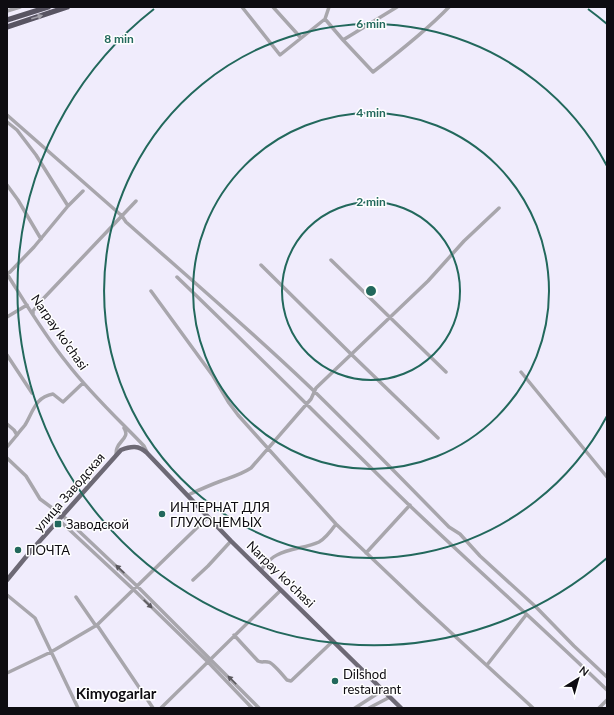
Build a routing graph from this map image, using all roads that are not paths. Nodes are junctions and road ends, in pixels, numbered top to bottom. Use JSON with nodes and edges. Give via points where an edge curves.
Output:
{"nodes":[{"id":1,"x":20,"y":7,"type":"edge"},
{"id":2,"x":48,"y":7,"type":"edge"},
{"id":3,"x":67,"y":7,"type":"edge"},
{"id":4,"x":242,"y":7,"type":"edge"},
{"id":5,"x":273,"y":7,"type":"edge"},
{"id":6,"x":329,"y":7,"type":"edge"},
{"id":7,"x":397,"y":7,"type":"edge"},
{"id":8,"x":449,"y":7,"type":"edge"},
{"id":9,"x":7,"y":11,"type":"edge"},
{"id":10,"x":325,"y":18,"type":"junction"},
{"id":11,"x":7,"y":20,"type":"edge"},
{"id":12,"x":7,"y":27,"type":"edge"},
{"id":13,"x":300,"y":38,"type":"junction"},
{"id":14,"x":343,"y":40,"type":"junction"},
{"id":15,"x":7,"y":115,"type":"edge"},
{"id":16,"x":7,"y":122,"type":"edge"},
{"id":17,"x":7,"y":185,"type":"edge"},
{"id":18,"x":83,"y":191,"type":"dead end"},
{"id":19,"x":136,"y":201,"type":"dead end"},
{"id":20,"x":68,"y":206,"type":"junction"},
{"id":21,"x":499,"y":208,"type":"dead end"},
{"id":22,"x":122,"y":216,"type":"junction"},
{"id":23,"x":41,"y":239,"type":"junction"},
{"id":24,"x":331,"y":260,"type":"dead end"},
{"id":25,"x":261,"y":265,"type":"dead end"},
{"id":26,"x":7,"y":274,"type":"edge"},
{"id":27,"x":177,"y":277,"type":"dead end"},
{"id":28,"x":151,"y":291,"type":"dead end"},
{"id":29,"x":27,"y":305,"type":"junction"},
{"id":30,"x":33,"y":315,"type":"junction"},
{"id":31,"x":7,"y":318,"type":"edge"},
{"id":32,"x":390,"y":318,"type":"junction"},
{"id":33,"x":351,"y":354,"type":"junction"},
{"id":34,"x":7,"y":355,"type":"edge"},
{"id":35,"x":446,"y":372,"type":"dead end"},
{"id":36,"x":521,"y":372,"type":"dead end"},
{"id":37,"x":83,"y":383,"type":"junction"},
{"id":38,"x":315,"y":392,"type":"junction"},
{"id":39,"x":32,"y":393,"type":"dead end"},
{"id":40,"x":306,"y":404,"type":"junction"},
{"id":41,"x":122,"y":423,"type":"junction"},
{"id":42,"x":7,"y":424,"type":"edge"},
{"id":43,"x":16,"y":435,"type":"junction"},
{"id":44,"x":438,"y":438,"type":"dead end"},
{"id":45,"x":7,"y":447,"type":"edge"},
{"id":46,"x":132,"y":447,"type":"joint"},
{"id":47,"x":268,"y":448,"type":"junction"},
{"id":48,"x":147,"y":453,"type":"junction"},
{"id":49,"x":116,"y":455,"type":"junction"},
{"id":50,"x":7,"y":458,"type":"edge"},
{"id":51,"x":607,"y":477,"type":"edge"},
{"id":52,"x":188,"y":495,"type":"junction"},
{"id":53,"x":410,"y":505,"type":"junction"},
{"id":54,"x":63,"y":516,"type":"junction"},
{"id":55,"x":208,"y":517,"type":"junction"},
{"id":56,"x":59,"y":520,"type":"junction"},
{"id":57,"x":336,"y":524,"type":"junction"},
{"id":58,"x":231,"y":541,"type":"junction"},
{"id":59,"x":366,"y":553,"type":"junction"},
{"id":60,"x":261,"y":570,"type":"junction"},
{"id":61,"x":7,"y":580,"type":"edge"},
{"id":62,"x":193,"y":580,"type":"dead end"},
{"id":63,"x":137,"y":586,"type":"junction"},
{"id":64,"x":134,"y":590,"type":"junction"},
{"id":65,"x":281,"y":590,"type":"junction"},
{"id":66,"x":7,"y":595,"type":"edge"},
{"id":67,"x":76,"y":596,"type":"dead end"},
{"id":68,"x":526,"y":615,"type":"junction"},
{"id":69,"x":96,"y":626,"type":"junction"},
{"id":70,"x":234,"y":635,"type":"junction"},
{"id":71,"x":333,"y":640,"type":"junction"},
{"id":72,"x":51,"y":652,"type":"junction"},
{"id":73,"x":210,"y":658,"type":"junction"},
{"id":74,"x":208,"y":662,"type":"junction"},
{"id":75,"x":487,"y":665,"type":"junction"},
{"id":76,"x":7,"y":673,"type":"edge"},
{"id":77,"x":607,"y":677,"type":"edge"},
{"id":78,"x":383,"y":690,"type":"junction"},
{"id":79,"x":607,"y":690,"type":"edge"},
{"id":80,"x":390,"y":697,"type":"junction"},
{"id":81,"x":607,"y":700,"type":"edge"},
{"id":82,"x":78,"y":708,"type":"edge"},
{"id":83,"x":153,"y":708,"type":"edge"},
{"id":84,"x":161,"y":708,"type":"edge"},
{"id":85,"x":252,"y":708,"type":"edge"},
{"id":86,"x":259,"y":708,"type":"edge"},
{"id":87,"x":355,"y":708,"type":"edge"},
{"id":88,"x":369,"y":708,"type":"edge"},
{"id":89,"x":401,"y":708,"type":"edge"},
{"id":90,"x":533,"y":708,"type":"edge"},
{"id":91,"x":599,"y":708,"type":"edge"}],
"edges":[{"from":1,"to":9,"type":"street"},
{"from":2,"to":11,"type":"highway"},
{"from":12,"to":3,"type":"highway","one_way":true},
{"from":4,"to":13,"type":"street","via":[[280,55]]},
{"from":5,"to":13,"type":"street"},
{"from":6,"to":10,"type":"street"},
{"from":7,"to":14,"type":"street"},
{"from":8,"to":14,"type":"street","via":[[405,48],[373,72]]},
{"from":10,"to":13,"type":"street"},
{"from":10,"to":14,"type":"street"},
{"from":15,"to":22,"type":"street"},
{"from":16,"to":20,"type":"street","via":[[17,130],[36,155]]},
{"from":17,"to":23,"type":"street"},
{"from":18,"to":20,"type":"street"},
{"from":19,"to":22,"type":"street"},
{"from":20,"to":23,"type":"street"},
{"from":21,"to":32,"type":"street"},
{"from":22,"to":30,"type":"street","via":[[42,300],[33,311]]},
{"from":22,"to":38,"type":"street"},
{"from":23,"to":26,"type":"street"},
{"from":24,"to":32,"type":"street"},
{"from":25,"to":33,"type":"street"},
{"from":26,"to":29,"type":"street","name":"Narpay ko'chasi"},
{"from":27,"to":40,"type":"street"},
{"from":28,"to":47,"type":"street","via":[[213,376],[229,403]]},
{"from":29,"to":30,"type":"street","name":"Narpay ko'chasi"},
{"from":29,"to":31,"type":"street"},
{"from":30,"to":37,"type":"street","name":"Narpay ko'chasi"},
{"from":32,"to":33,"type":"street"},
{"from":32,"to":35,"type":"street"},
{"from":33,"to":38,"type":"street","via":[[316,388]]},
{"from":33,"to":44,"type":"street"},
{"from":34,"to":39,"type":"street"},
{"from":36,"to":51,"type":"street"},
{"from":37,"to":41,"type":"street","name":"Narpay ko'chasi"},
{"from":37,"to":43,"type":"street","via":[[63,402],[53,394],[40,399],[24,427]]},
{"from":38,"to":40,"type":"street"},
{"from":38,"to":77,"type":"street","via":[[450,527]]},
{"from":40,"to":47,"type":"street"},
{"from":40,"to":53,"type":"street"},
{"from":41,"to":48,"type":"street","name":"Narpay ko'chasi","via":[[144,446]]},
{"from":41,"to":49,"type":"street","name":"улица Заводская","via":[[126,434],[116,449]]},
{"from":42,"to":43,"type":"street"},
{"from":43,"to":45,"type":"street"},
{"from":46,"to":48,"type":"main road","name":"Narpay ko'chasi","via":[[143,449]]},
{"from":46,"to":49,"type":"main road","name":"улица Заводская","via":[[121,450]]},
{"from":47,"to":52,"type":"street","via":[[255,464],[244,472]]},
{"from":47,"to":57,"type":"street"},
{"from":48,"to":52,"type":"main road","name":"Narpay ko'chasi"},
{"from":49,"to":54,"type":"main road","name":"улица Заводская"},
{"from":50,"to":54,"type":"street","via":[[26,476],[40,499]]},
{"from":52,"to":55,"type":"main road","name":"Narpay ko'chasi"},
{"from":53,"to":59,"type":"street"},
{"from":53,"to":68,"type":"street"},
{"from":54,"to":56,"type":"main road","name":"улица Заводская"},
{"from":63,"to":54,"type":"street","one_way":true},
{"from":55,"to":58,"type":"main road","name":"Narpay ko'chasi"},
{"from":55,"to":63,"type":"street"},
{"from":56,"to":61,"type":"main road","name":"улица Заводская"},
{"from":56,"to":64,"type":"street"},
{"from":57,"to":59,"type":"street"},
{"from":57,"to":60,"type":"street","via":[[320,541],[276,555]]},
{"from":58,"to":60,"type":"main road","name":"Narpay ko'chasi"},
{"from":58,"to":62,"type":"street"},
{"from":59,"to":75,"type":"street"},
{"from":60,"to":65,"type":"main road","name":"Narpay ko'chasi"},
{"from":63,"to":64,"type":"street"},
{"from":63,"to":73,"type":"street"},
{"from":64,"to":69,"type":"street"},
{"from":64,"to":74,"type":"street","one_way":true},
{"from":65,"to":70,"type":"street"},
{"from":65,"to":71,"type":"main road","name":"Narpay ko'chasi"},
{"from":66,"to":72,"type":"street","via":[[34,618]]},
{"from":67,"to":69,"type":"street"},
{"from":68,"to":75,"type":"street"},
{"from":68,"to":79,"type":"street"},
{"from":69,"to":72,"type":"street"},
{"from":69,"to":83,"type":"street"},
{"from":70,"to":71,"type":"street","via":[[258,661],[271,663],[290,681]]},
{"from":70,"to":73,"type":"street"},
{"from":71,"to":78,"type":"main road","name":"Narpay ko'chasi"},
{"from":72,"to":76,"type":"street"},
{"from":72,"to":82,"type":"street"},
{"from":73,"to":74,"type":"street"},
{"from":86,"to":73,"type":"street","one_way":true},
{"from":74,"to":84,"type":"street"},
{"from":74,"to":85,"type":"street"},
{"from":75,"to":90,"type":"street"},
{"from":78,"to":80,"type":"main road","name":"Narpay ko'chasi"},
{"from":78,"to":87,"type":"street"},
{"from":80,"to":88,"type":"street"},
{"from":80,"to":89,"type":"main road","name":"Narpay ko'chasi"},
{"from":81,"to":91,"type":"street"}]}
